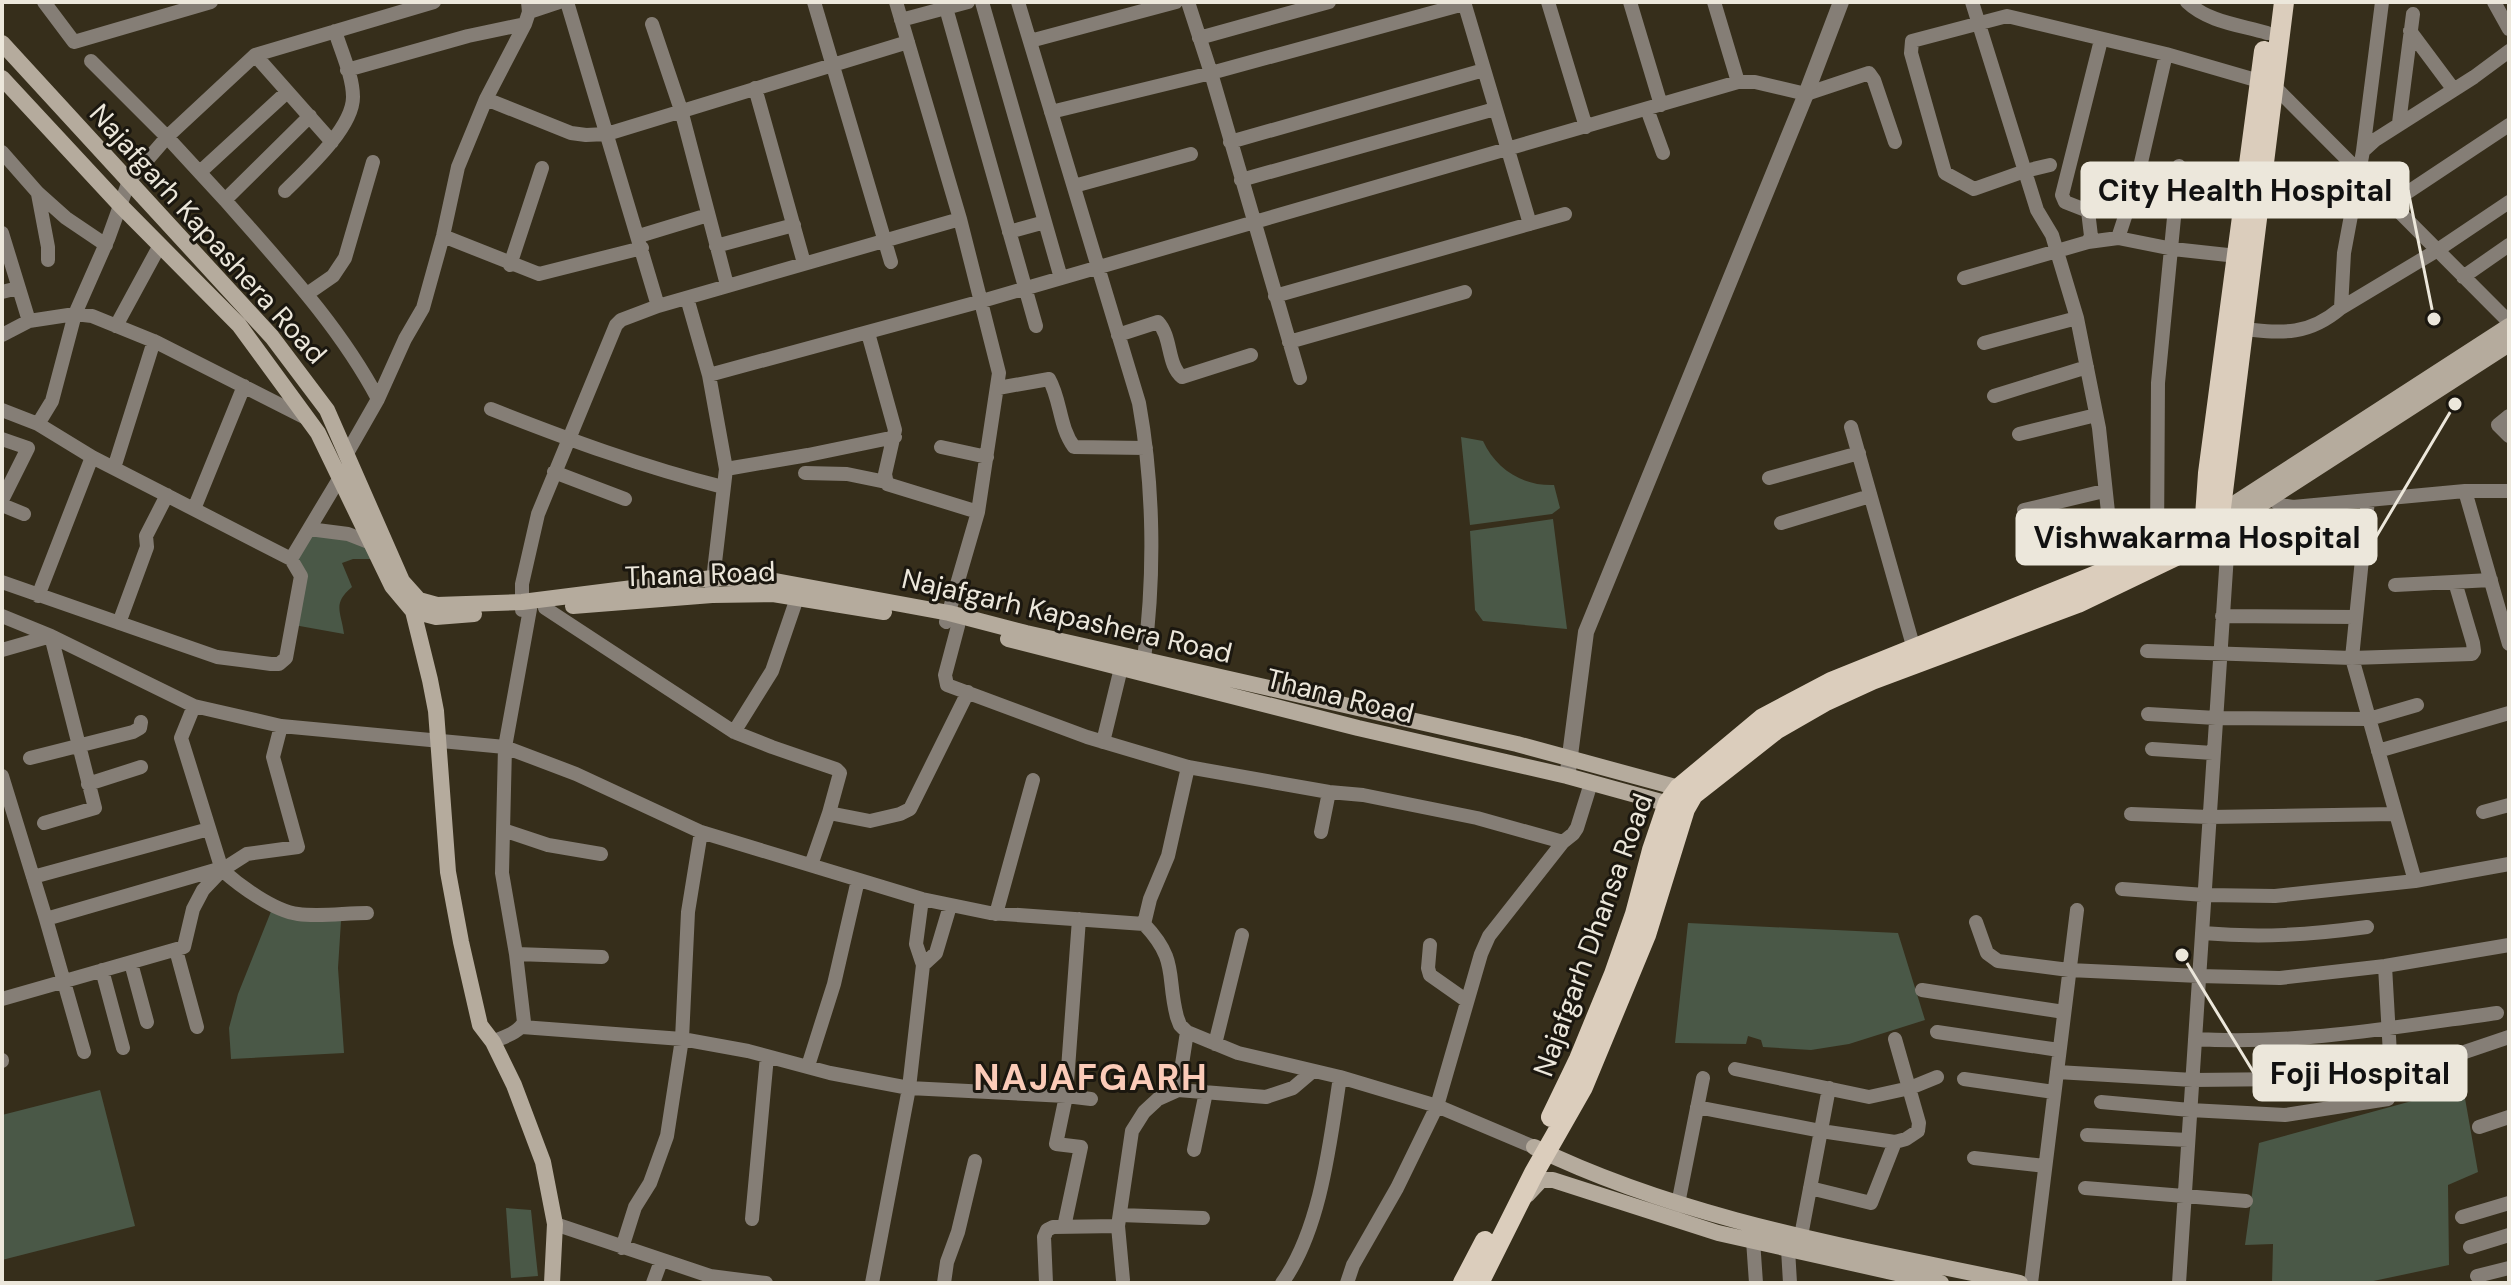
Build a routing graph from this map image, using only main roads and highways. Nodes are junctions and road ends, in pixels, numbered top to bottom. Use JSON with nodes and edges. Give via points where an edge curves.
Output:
{"nodes":[{"id":1,"x":2270,"y":2,"type":"edge"},
{"id":2,"x":2284,"y":2,"type":"edge"},
{"id":3,"x":2,"y":43,"type":"edge"},
{"id":4,"x":3,"y":81,"type":"edge"},
{"id":5,"x":2266,"y":83,"type":"junction"},
{"id":6,"x":2509,"y":324,"type":"edge"},
{"id":7,"x":2509,"y":344,"type":"edge"},
{"id":8,"x":2215,"y":527,"type":"junction"},
{"id":9,"x":712,"y":586,"type":"junction"},
{"id":10,"x":416,"y":605,"type":"junction"},
{"id":11,"x":529,"y":607,"type":"junction"},
{"id":12,"x":951,"y":620,"type":"junction"},
{"id":13,"x":1683,"y":800,"type":"junction"},
{"id":14,"x":1539,"y":1150,"type":"junction"},
{"id":15,"x":1514,"y":1213,"type":"junction"},
{"id":16,"x":552,"y":1283,"type":"edge"},
{"id":17,"x":1463,"y":1283,"type":"edge"},
{"id":18,"x":1479,"y":1283,"type":"edge"},
{"id":19,"x":1941,"y":1283,"type":"edge"},
{"id":20,"x":2020,"y":1283,"type":"edge"}],
"edges":[{"from":1,"to":5,"type":"main road"},
{"from":2,"to":5,"type":"main road"},
{"from":3,"to":10,"type":"main road","name":"Najafgarh Kapashera Road","via":[[272,337],[327,410]]},
{"from":4,"to":10,"type":"main road","name":"Najafgarh Kapashera Road","via":[[239,325],[318,433],[392,586]]},
{"from":5,"to":8,"type":"main road","via":[[2243,329]]},
{"from":5,"to":8,"type":"main road","via":[[2208,473]]},
{"from":6,"to":8,"type":"main road","name":"Najafgarh Dhansa Road"},
{"from":7,"to":8,"type":"main road","name":"Najafgarh Dhansa Road"},
{"from":8,"to":13,"type":"main road","name":"Najafgarh Dhansa Road","via":[[2078,603],[1824,702],[1777,729]]},
{"from":8,"to":13,"type":"main road","name":"Najafgarh Dhansa Road","via":[[2157,544],[2114,568],[1787,703],[1763,718]]},
{"from":9,"to":11,"type":"main road","name":"Thana Road"},
{"from":9,"to":11,"type":"main road","name":"Najafgarh Kapashera Road"},
{"from":9,"to":12,"type":"main road","name":"Thana Road"},
{"from":9,"to":12,"type":"main road","name":"Najafgarh Kapashera Road","via":[[770,580]]},
{"from":10,"to":11,"type":"main road","name":"Thana Road","via":[[436,617]]},
{"from":10,"to":16,"type":"main road","via":[[438,739],[448,872],[480,1025],[493,1042],[533,1132],[551,1194]]},
{"from":12,"to":13,"type":"main road","name":"Thana Road","via":[[1358,728]]},
{"from":12,"to":13,"type":"main road","name":"Najafgarh Kapashera Road","via":[[1569,757]]},
{"from":13,"to":14,"type":"main road","via":[[1640,949],[1583,1087]]},
{"from":14,"to":15,"type":"main road"},
{"from":14,"to":17,"type":"main road"},
{"from":14,"to":20,"type":"main road","via":[[1678,1204]]},
{"from":15,"to":18,"type":"main road"},
{"from":15,"to":19,"type":"main road","via":[[1541,1180],[1553,1180],[1718,1233]]}]}
